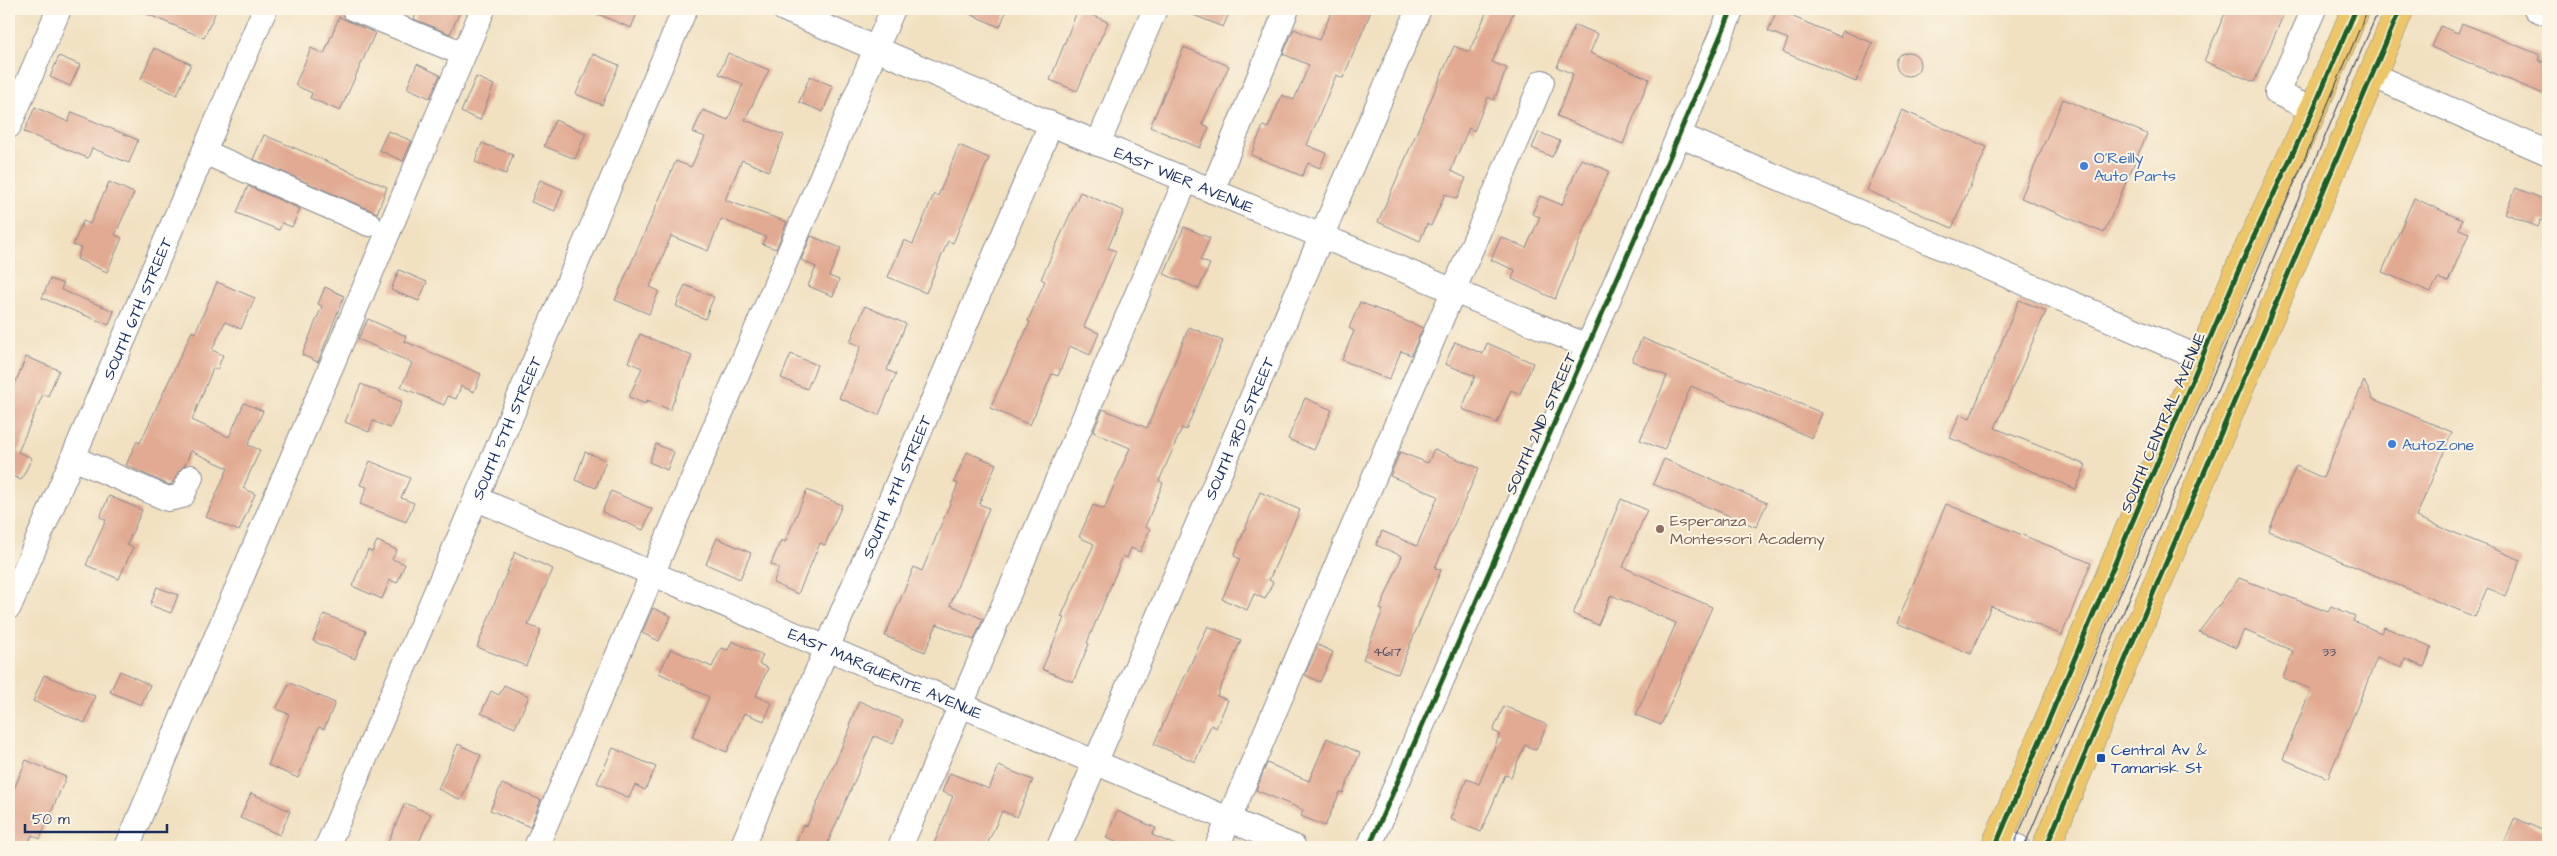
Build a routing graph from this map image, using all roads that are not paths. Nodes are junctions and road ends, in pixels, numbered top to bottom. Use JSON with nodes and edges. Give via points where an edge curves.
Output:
{"nodes":[{"id":1,"x":59,"y":9,"type":"edge"},
{"id":2,"x":265,"y":9,"type":"edge"},
{"id":3,"x":354,"y":9,"type":"edge"},
{"id":4,"x":483,"y":9,"type":"edge"},
{"id":5,"x":685,"y":9,"type":"edge"},
{"id":6,"x":784,"y":9,"type":"edge"},
{"id":7,"x":894,"y":9,"type":"edge"},
{"id":8,"x":1155,"y":9,"type":"edge"},
{"id":9,"x":1287,"y":9,"type":"edge"},
{"id":10,"x":1419,"y":9,"type":"edge"},
{"id":11,"x":1732,"y":9,"type":"edge"},
{"id":12,"x":2314,"y":9,"type":"edge"},
{"id":13,"x":2356,"y":9,"type":"edge"},
{"id":14,"x":2400,"y":9,"type":"edge"},
{"id":15,"x":2536,"y":9,"type":"edge"},
{"id":16,"x":2548,"y":14,"type":"edge"},
{"id":17,"x":877,"y":49,"type":"junction"},
{"id":18,"x":454,"y":50,"type":"dead end"},
{"id":19,"x":2372,"y":75,"type":"junction"},
{"id":20,"x":1542,"y":82,"type":"dead end"},
{"id":21,"x":2313,"y":110,"type":"junction"},
{"id":22,"x":1052,"y":124,"type":"junction"},
{"id":23,"x":9,"y":126,"type":"edge"},
{"id":24,"x":1678,"y":134,"type":"junction"},
{"id":25,"x":1098,"y":144,"type":"junction"},
{"id":26,"x":204,"y":152,"type":"junction"},
{"id":27,"x":2548,"y":153,"type":"edge"},
{"id":28,"x":1186,"y":180,"type":"junction"},
{"id":29,"x":1212,"y":191,"type":"junction"},
{"id":30,"x":369,"y":224,"type":"dead end"},
{"id":31,"x":1320,"y":236,"type":"junction"},
{"id":32,"x":1454,"y":291,"type":"junction"},
{"id":33,"x":1588,"y":346,"type":"junction"},
{"id":34,"x":2202,"y":359,"type":"junction"},
{"id":35,"x":73,"y":458,"type":"junction"},
{"id":36,"x":191,"y":477,"type":"dead end"},
{"id":37,"x":478,"y":499,"type":"junction"},
{"id":38,"x":653,"y":574,"type":"junction"},
{"id":39,"x":9,"y":607,"type":"edge"},
{"id":40,"x":828,"y":649,"type":"junction"},
{"id":41,"x":961,"y":705,"type":"junction"},
{"id":42,"x":1096,"y":763,"type":"junction"},
{"id":43,"x":1228,"y":820,"type":"junction"},
{"id":44,"x":2003,"y":844,"type":"edge"},
{"id":45,"x":127,"y":847,"type":"edge"},
{"id":46,"x":327,"y":847,"type":"edge"},
{"id":47,"x":536,"y":847,"type":"edge"},
{"id":48,"x":742,"y":847,"type":"edge"},
{"id":49,"x":900,"y":847,"type":"edge"},
{"id":50,"x":1059,"y":847,"type":"edge"},
{"id":51,"x":1217,"y":847,"type":"edge"},
{"id":52,"x":1294,"y":847,"type":"edge"},
{"id":53,"x":1370,"y":847,"type":"edge"},
{"id":54,"x":2046,"y":847,"type":"edge"}],
"edges":[{"from":1,"to":23,"type":"street"},
{"from":2,"to":26,"type":"street","name":"SOUTH 6TH STREET"},
{"from":3,"to":18,"type":"street"},
{"from":4,"to":45,"type":"street"},
{"from":5,"to":37,"type":"street","name":"SOUTH 5TH STREET"},
{"from":6,"to":17,"type":"street","name":"EAST WIER AVENUE"},
{"from":7,"to":17,"type":"street"},
{"from":8,"to":25,"type":"street"},
{"from":9,"to":29,"type":"street"},
{"from":10,"to":31,"type":"street","name":"SOUTH 3RD STREET"},
{"from":11,"to":24,"type":"street","name":"SOUTH 2ND STREET"},
{"from":12,"to":21,"type":"street","via":[[2277,93]]},
{"from":13,"to":21,"type":"main road","name":"SOUTH CENTRAL AVENUE"},
{"from":14,"to":19,"type":"main road"},
{"from":15,"to":16,"type":"street"},
{"from":17,"to":22,"type":"street","name":"EAST WIER AVENUE"},
{"from":17,"to":38,"type":"street"},
{"from":19,"to":27,"type":"street"},
{"from":19,"to":54,"type":"main road"},
{"from":20,"to":32,"type":"street"},
{"from":21,"to":34,"type":"main road","name":"SOUTH CENTRAL AVENUE","via":[[2243,260]]},
{"from":22,"to":25,"type":"street","name":"EAST WIER AVENUE"},
{"from":22,"to":40,"type":"street","name":"SOUTH 4TH STREET"},
{"from":24,"to":33,"type":"street","name":"SOUTH 2ND STREET"},
{"from":24,"to":34,"type":"street"},
{"from":25,"to":28,"type":"street","name":"EAST WIER AVENUE"},
{"from":26,"to":30,"type":"street"},
{"from":26,"to":35,"type":"street","name":"SOUTH 6TH STREET"},
{"from":28,"to":29,"type":"street","name":"EAST WIER AVENUE"},
{"from":28,"to":41,"type":"street"},
{"from":29,"to":31,"type":"street","name":"EAST WIER AVENUE"},
{"from":31,"to":32,"type":"street","name":"EAST WIER AVENUE"},
{"from":31,"to":42,"type":"street","name":"SOUTH 3RD STREET"},
{"from":32,"to":33,"type":"street","name":"EAST WIER AVENUE"},
{"from":32,"to":43,"type":"street"},
{"from":33,"to":53,"type":"street","name":"SOUTH 2ND STREET"},
{"from":34,"to":44,"type":"main road","name":"SOUTH CENTRAL AVENUE"},
{"from":35,"to":36,"type":"street","via":[[168,499],[182,496]]},
{"from":35,"to":39,"type":"street","name":"SOUTH 6TH STREET"},
{"from":37,"to":38,"type":"street","name":"EAST MARGUERITE AVENUE"},
{"from":37,"to":46,"type":"street","name":"SOUTH 5TH STREET"},
{"from":38,"to":40,"type":"street","name":"EAST MARGUERITE AVENUE"},
{"from":38,"to":47,"type":"street"},
{"from":40,"to":41,"type":"street","name":"EAST MARGUERITE AVENUE"},
{"from":40,"to":48,"type":"street","name":"SOUTH 4TH STREET"},
{"from":41,"to":42,"type":"street","name":"EAST MARGUERITE AVENUE"},
{"from":41,"to":49,"type":"street"},
{"from":42,"to":43,"type":"street","name":"EAST MARGUERITE AVENUE"},
{"from":42,"to":50,"type":"street","name":"SOUTH 3RD STREET"},
{"from":43,"to":51,"type":"street"},
{"from":43,"to":52,"type":"street","name":"EAST MARGUERITE AVENUE"}]}
